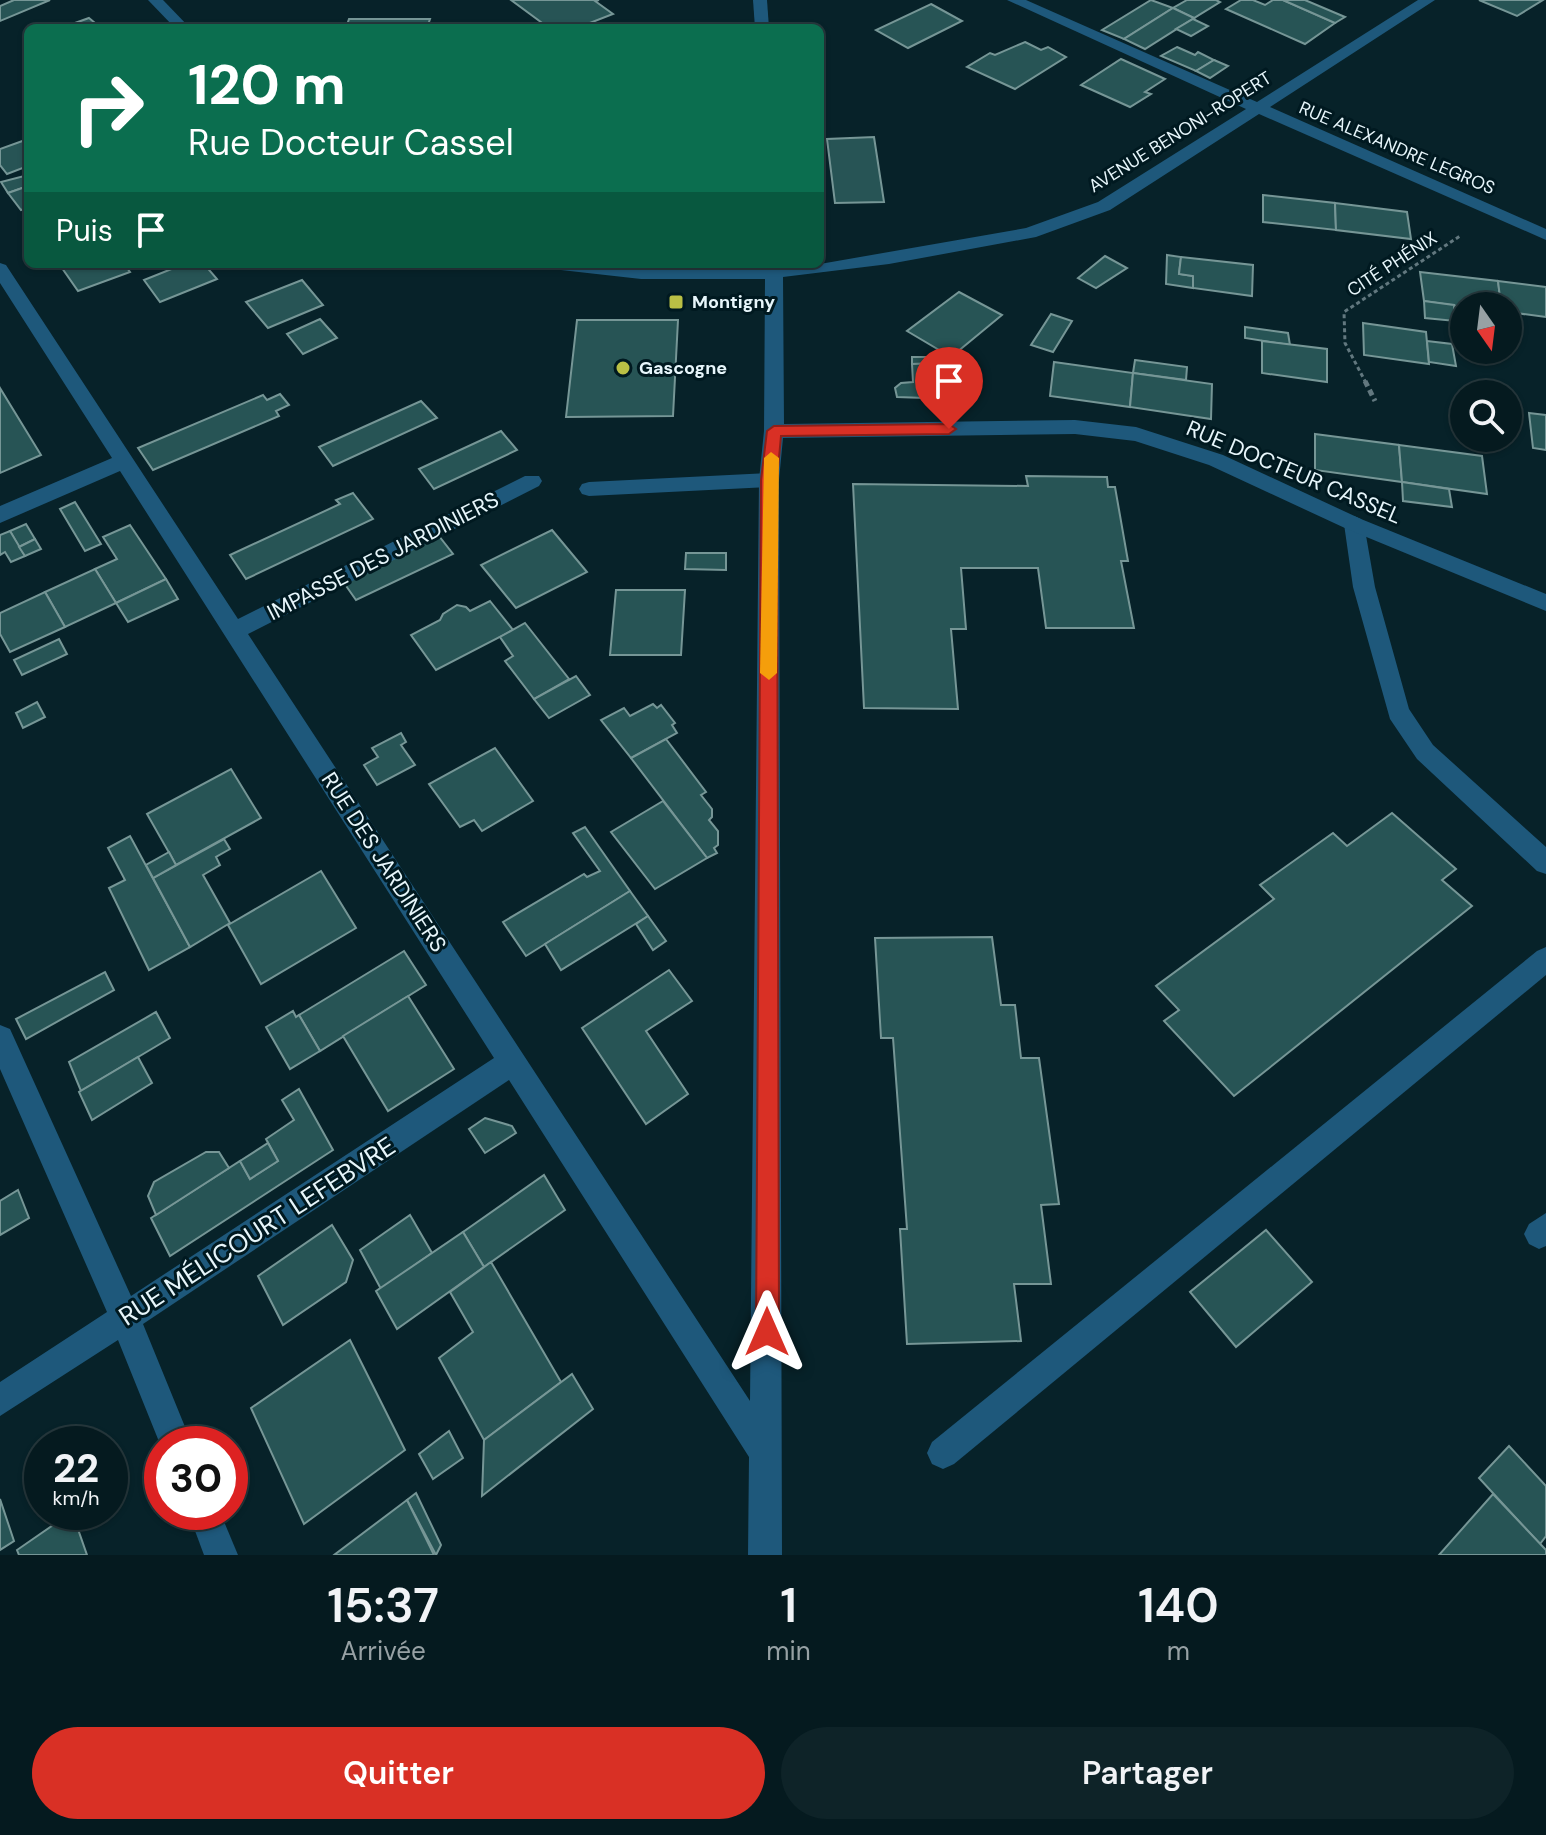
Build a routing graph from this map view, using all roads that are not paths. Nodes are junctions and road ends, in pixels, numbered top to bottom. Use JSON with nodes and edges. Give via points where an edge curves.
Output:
{"nodes":[{"id":1,"x":155,"y":0,"type":"edge"},
{"id":2,"x":760,"y":0,"type":"edge"},
{"id":3,"x":1014,"y":0,"type":"edge"},
{"id":4,"x":1428,"y":0,"type":"edge"},
{"id":5,"x":179,"y":24,"type":"edge"},
{"id":6,"x":762,"y":24,"type":"edge"},
{"id":7,"x":1255,"y":108,"type":"junction"},
{"id":8,"x":1546,"y":235,"type":"edge"},
{"id":9,"x":824,"y":264,"type":"edge"},
{"id":10,"x":592,"y":268,"type":"edge"},
{"id":11,"x":773,"y":268,"type":"edge"},
{"id":12,"x":0,"y":269,"type":"edge"},
{"id":13,"x":774,"y":431,"type":"junction"},
{"id":14,"x":123,"y":461,"type":"junction"},
{"id":15,"x":769,"y":480,"type":"junction"},
{"id":16,"x":532,"y":481,"type":"dead end"},
{"id":17,"x":589,"y":489,"type":"dead end"},
{"id":18,"x":0,"y":515,"type":"edge"},
{"id":19,"x":1354,"y":524,"type":"junction"},
{"id":20,"x":1546,"y":603,"type":"edge"},
{"id":21,"x":234,"y":631,"type":"junction"},
{"id":22,"x":1546,"y":863,"type":"edge"},
{"id":23,"x":1546,"y":959,"type":"edge"},
{"id":24,"x":0,"y":1038,"type":"edge"},
{"id":25,"x":514,"y":1061,"type":"junction"},
{"id":26,"x":125,"y":1318,"type":"junction"},
{"id":27,"x":0,"y":1400,"type":"edge"},
{"id":28,"x":169,"y":1426,"type":"edge"},
{"id":29,"x":943,"y":1453,"type":"dead end"},
{"id":30,"x":767,"y":1456,"type":"junction"},
{"id":31,"x":211,"y":1530,"type":"edge"},
{"id":32,"x":221,"y":1555,"type":"edge"},
{"id":33,"x":765,"y":1555,"type":"edge"}],
"edges":[{"from":1,"to":5,"type":"street"},
{"from":2,"to":6,"type":"street"},
{"from":3,"to":7,"type":"street","name":"RUE ALEXANDRE LEGROS"},
{"from":4,"to":7,"type":"street","name":"AVENUE BENONI-ROPERT"},
{"from":7,"to":8,"type":"street","name":"RUE ALEXANDRE LEGROS"},
{"from":7,"to":9,"type":"street","name":"AVENUE BENONI-ROPERT","via":[[1104,206],[1030,233],[889,259]]},
{"from":10,"to":11,"type":"street","name":"AVENUE BENONI-ROPERT","via":[[641,273]]},
{"from":11,"to":13,"type":"street"},
{"from":12,"to":14,"type":"street","name":"RUE DES JARDINIERS"},
{"from":13,"to":15,"type":"street"},
{"from":13,"to":19,"type":"street","name":"RUE DOCTEUR CASSEL","via":[[1075,427],[1136,434],[1216,460]]},
{"from":14,"to":18,"type":"street"},
{"from":14,"to":21,"type":"street","name":"RUE DES JARDINIERS"},
{"from":15,"to":17,"type":"street"},
{"from":15,"to":30,"type":"street"},
{"from":16,"to":21,"type":"street","name":"IMPASSE DES JARDINIERS"},
{"from":19,"to":20,"type":"street","name":"RUE DOCTEUR CASSEL"},
{"from":19,"to":22,"type":"street","via":[[1364,587],[1398,712],[1425,752]]},
{"from":21,"to":25,"type":"street","name":"RUE DES JARDINIERS"},
{"from":23,"to":29,"type":"street"},
{"from":24,"to":26,"type":"street"},
{"from":25,"to":26,"type":"street","name":"RUE MÉLICOURT LEFEBVRE"},
{"from":25,"to":30,"type":"street","name":"RUE DES JARDINIERS"},
{"from":26,"to":27,"type":"street","name":"RUE MÉLICOURT LEFEBVRE"},
{"from":26,"to":28,"type":"street"},
{"from":30,"to":33,"type":"street"},
{"from":31,"to":32,"type":"street"}]}
